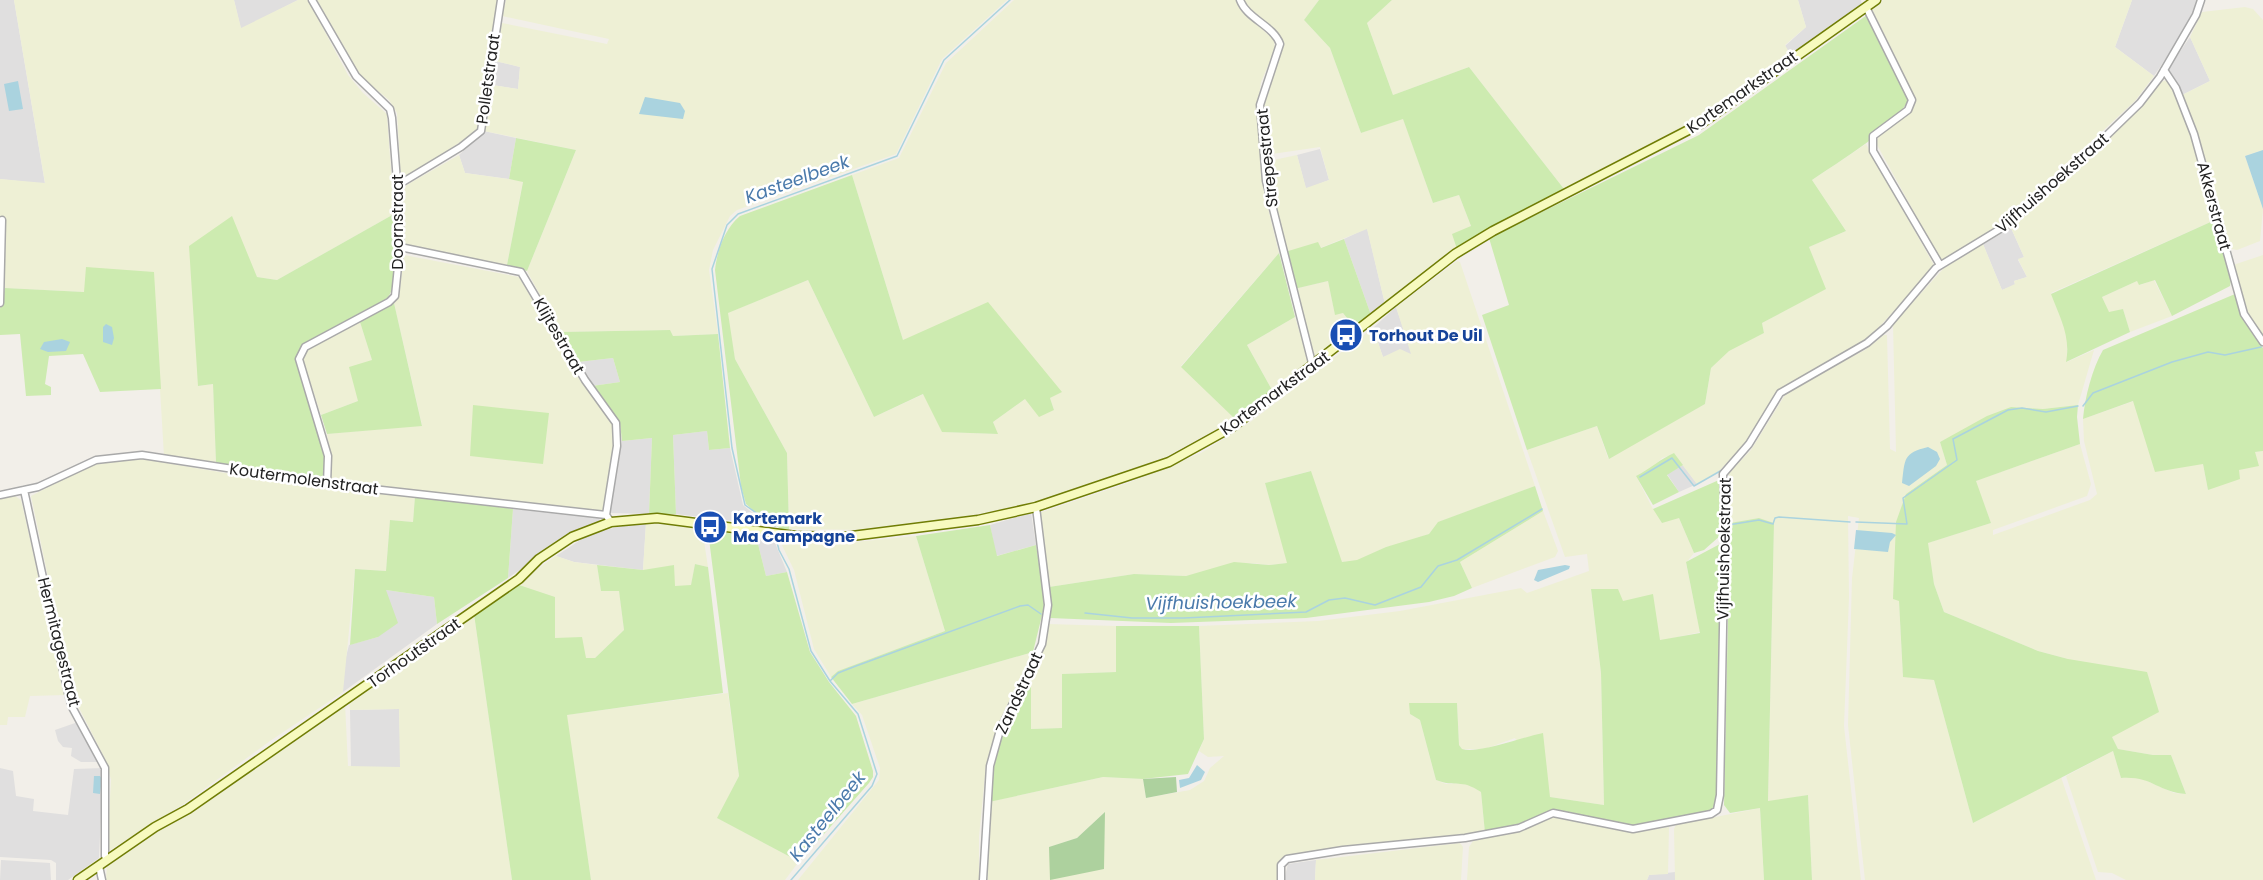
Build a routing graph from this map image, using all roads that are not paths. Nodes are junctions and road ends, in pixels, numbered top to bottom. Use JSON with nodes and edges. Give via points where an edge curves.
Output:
{"nodes":[{"id":1,"x":312,"y":0,"type":"edge"},
{"id":2,"x":501,"y":0,"type":"edge"},
{"id":3,"x":1240,"y":0,"type":"edge"},
{"id":4,"x":1876,"y":0,"type":"edge"},
{"id":5,"x":2201,"y":0,"type":"edge"},
{"id":6,"x":1866,"y":8,"type":"junction"},
{"id":7,"x":2164,"y":70,"type":"junction"},
{"id":8,"x":398,"y":185,"type":"junction"},
{"id":9,"x":2,"y":220,"type":"dead end"},
{"id":10,"x":400,"y":247,"type":"junction"},
{"id":11,"x":1940,"y":265,"type":"junction"},
{"id":12,"x":0,"y":303,"type":"edge"},
{"id":13,"x":2263,"y":342,"type":"edge"},
{"id":14,"x":1313,"y":367,"type":"junction"},
{"id":15,"x":327,"y":484,"type":"junction"},
{"id":16,"x":24,"y":490,"type":"junction"},
{"id":17,"x":0,"y":495,"type":"edge"},
{"id":18,"x":1036,"y":507,"type":"junction"},
{"id":19,"x":608,"y":518,"type":"junction"},
{"id":20,"x":777,"y":534,"type":"joint"},
{"id":21,"x":107,"y":860,"type":"junction"},
{"id":22,"x":99,"y":866,"type":"junction"},
{"id":23,"x":78,"y":880,"type":"edge"},
{"id":24,"x":102,"y":880,"type":"edge"},
{"id":25,"x":983,"y":880,"type":"edge"},
{"id":26,"x":1281,"y":880,"type":"edge"}],
"edges":[{"from":1,"to":8,"type":"street","name":"Doornstraat","via":[[356,76],[390,110]]},
{"from":2,"to":8,"type":"street","name":"Polletstraat","via":[[481,131]]},
{"from":3,"to":14,"type":"street","name":"Strepestraat","via":[[1277,36],[1280,44],[1260,105],[1266,181]]},
{"from":4,"to":6,"type":"street","name":"Kortemarkstraat"},
{"from":5,"to":7,"type":"street","name":"Vijfhuishoekstraat"},
{"from":6,"to":11,"type":"street","via":[[1912,100],[1908,110],[1874,136],[1873,152]]},
{"from":6,"to":14,"type":"street","name":"Kortemarkstraat","via":[[1702,123],[1455,254]]},
{"from":7,"to":11,"type":"street","name":"Vijfhuishoekstraat","via":[[2131,113],[2010,223]]},
{"from":7,"to":13,"type":"street","name":"Akkerstraat","via":[[2194,134],[2244,314]]},
{"from":8,"to":10,"type":"street","name":"Doornstraat"},
{"from":9,"to":12,"type":"street"},
{"from":10,"to":15,"type":"street","name":"Doornstraat","via":[[395,296],[305,347],[299,359],[328,456]]},
{"from":10,"to":19,"type":"street","name":"Klijtestraat","via":[[521,272],[585,380],[616,423]]},
{"from":11,"to":26,"type":"street","name":"Vijfhuishoekstraat","via":[[1867,343],[1783,391],[1749,444],[1723,474],[1717,810],[1634,829],[1553,813],[1526,826],[1465,838],[1287,859],[1281,865]]},
{"from":14,"to":18,"type":"street","name":"Kortemarkstraat","via":[[1234,426],[1169,462]]},
{"from":15,"to":16,"type":"street","name":"Koutermolenstraat","via":[[130,454],[96,460]]},
{"from":15,"to":19,"type":"street","name":"Koutermolenstraat"},
{"from":16,"to":17,"type":"street","name":"Koutermolenstraat"},
{"from":16,"to":21,"type":"street","name":"Hermitagestraat","via":[[72,707],[105,768]]},
{"from":18,"to":20,"type":"street","name":"Kortemarkstraat","via":[[978,520],[844,537]]},
{"from":18,"to":25,"type":"street","name":"Zandstraat","via":[[1048,605],[1042,644],[1000,730],[990,766]]},
{"from":19,"to":20,"type":"street","name":"Torhoutstraat","via":[[657,518]]},
{"from":19,"to":21,"type":"street","name":"Torhoutstraat","via":[[539,559],[519,579],[271,752]]},
{"from":21,"to":22,"type":"street","name":"Torhoutstraat"},
{"from":22,"to":23,"type":"street","name":"Torhoutstraat"},
{"from":22,"to":24,"type":"street"}]}
